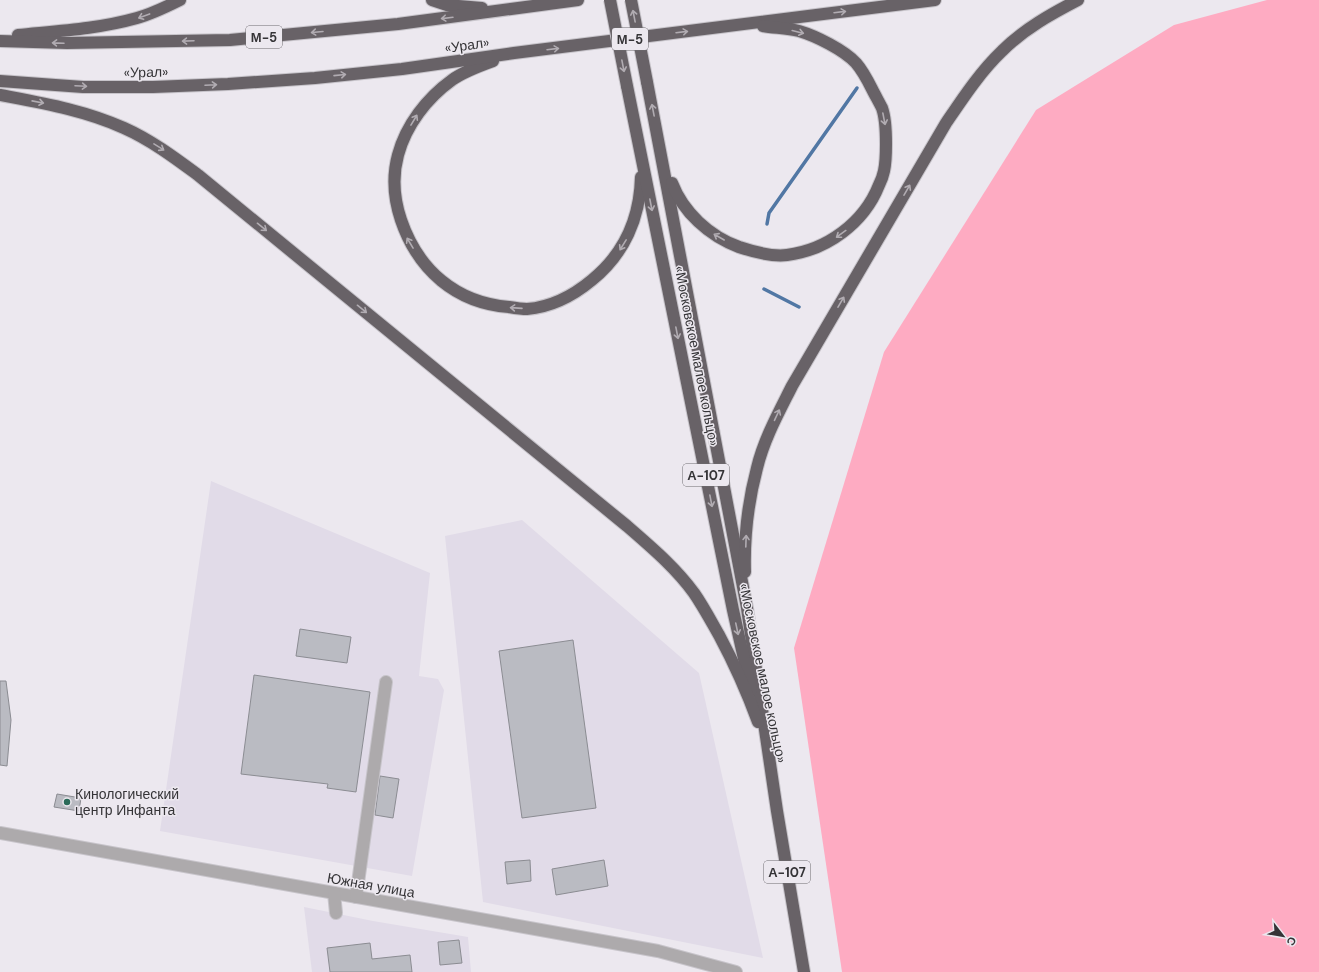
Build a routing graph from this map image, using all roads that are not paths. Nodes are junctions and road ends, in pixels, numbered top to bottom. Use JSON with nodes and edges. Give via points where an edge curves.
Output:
{"nodes":[{"id":1,"x":180,"y":0,"type":"edge"},
{"id":2,"x":432,"y":0,"type":"edge"},
{"id":3,"x":578,"y":0,"type":"edge"},
{"id":4,"x":610,"y":0,"type":"edge"},
{"id":5,"x":631,"y":0,"type":"edge"},
{"id":6,"x":935,"y":0,"type":"edge"},
{"id":7,"x":1078,"y":0,"type":"edge"},
{"id":8,"x":527,"y":8,"type":"junction"},
{"id":9,"x":746,"y":24,"type":"junction"},
{"id":10,"x":0,"y":37,"type":"edge"},
{"id":11,"x":0,"y":41,"type":"edge"},
{"id":12,"x":514,"y":53,"type":"junction"},
{"id":13,"x":0,"y":81,"type":"edge"},
{"id":14,"x":0,"y":95,"type":"edge"},
{"id":15,"x":658,"y":138,"type":"junction"},
{"id":16,"x":638,"y":140,"type":"junction"},
{"id":17,"x":747,"y":608,"type":"junction"},
{"id":18,"x":386,"y":682,"type":"dead end"},
{"id":19,"x":758,"y":722,"type":"junction"},
{"id":20,"x":777,"y":811,"type":"junction"},
{"id":21,"x":0,"y":833,"type":"edge"},
{"id":22,"x":334,"y":893,"type":"junction"},
{"id":23,"x":356,"y":897,"type":"junction"},
{"id":24,"x":336,"y":913,"type":"dead end"},
{"id":25,"x":736,"y":972,"type":"edge"},
{"id":26,"x":804,"y":972,"type":"edge"}],
"edges":[{"from":1,"to":10,"type":"highway","one_way":true,"via":[[138,18],[94,28]]},
{"from":2,"to":8,"type":"highway","via":[[477,8]]},
{"from":3,"to":8,"type":"highway","name":"«Урал»","number":"М-5"},
{"from":4,"to":16,"type":"highway","name":"«Московское малое кольцо»","number":"А-107","one_way":true,"bridge":true},
{"from":15,"to":5,"type":"highway","name":"«Московское малое кольцо»","number":"А-107","one_way":true,"bridge":true},
{"from":9,"to":6,"type":"highway","name":"«Урал»","number":"М-5","one_way":true},
{"from":17,"to":7,"type":"highway","one_way":true,"via":[[746,527],[757,468],[765,443],[792,386],[946,123],[980,75],[1020,36],[1049,15]]},
{"from":8,"to":11,"type":"highway","name":"«Урал»","number":"М-5","one_way":true,"via":[[398,24],[230,40],[75,43]]},
{"from":12,"to":9,"type":"highway","name":"«Урал»","number":"М-5","one_way":true},
{"from":9,"to":15,"type":"highway","one_way":true,"via":[[798,31],[822,40],[856,63],[867,80],[882,108],[886,128],[886,150],[884,172],[865,211],[851,226],[821,246],[786,255],[749,251],[714,235],[686,210],[669,177]]},
{"from":13,"to":12,"type":"highway","name":"«Урал»","number":"М-5","one_way":true,"via":[[83,87],[153,88],[228,84],[402,69]]},
{"from":16,"to":12,"type":"highway","one_way":true,"via":[[641,190],[633,224],[625,241],[604,271],[579,291],[553,304],[527,309],[475,300],[436,277],[420,260],[406,237],[398,210],[394,182],[398,155],[407,133],[434,95],[453,79]]},
{"from":14,"to":19,"type":"highway","one_way":true,"via":[[66,107],[98,117],[147,140],[172,156],[627,526],[670,565],[694,594],[728,652]]},
{"from":15,"to":17,"type":"highway","name":"«Московское малое кольцо»","number":"А-107"},
{"from":16,"to":19,"type":"highway","name":"«Московское малое кольцо»","number":"А-107","one_way":true},
{"from":17,"to":20,"type":"highway","name":"«Московское малое кольцо»","number":"А-107"},
{"from":18,"to":23,"type":"street"},
{"from":19,"to":20,"type":"highway","name":"«Московское малое кольцо»","number":"А-107"},
{"from":20,"to":26,"type":"highway","name":"«Московское малое кольцо»","number":"А-107"},
{"from":21,"to":22,"type":"street","name":"Южная улица"},
{"from":22,"to":23,"type":"street","name":"Южная улица"},
{"from":22,"to":24,"type":"street"},
{"from":23,"to":25,"type":"street","name":"Южная улица","via":[[658,951]]}]}
